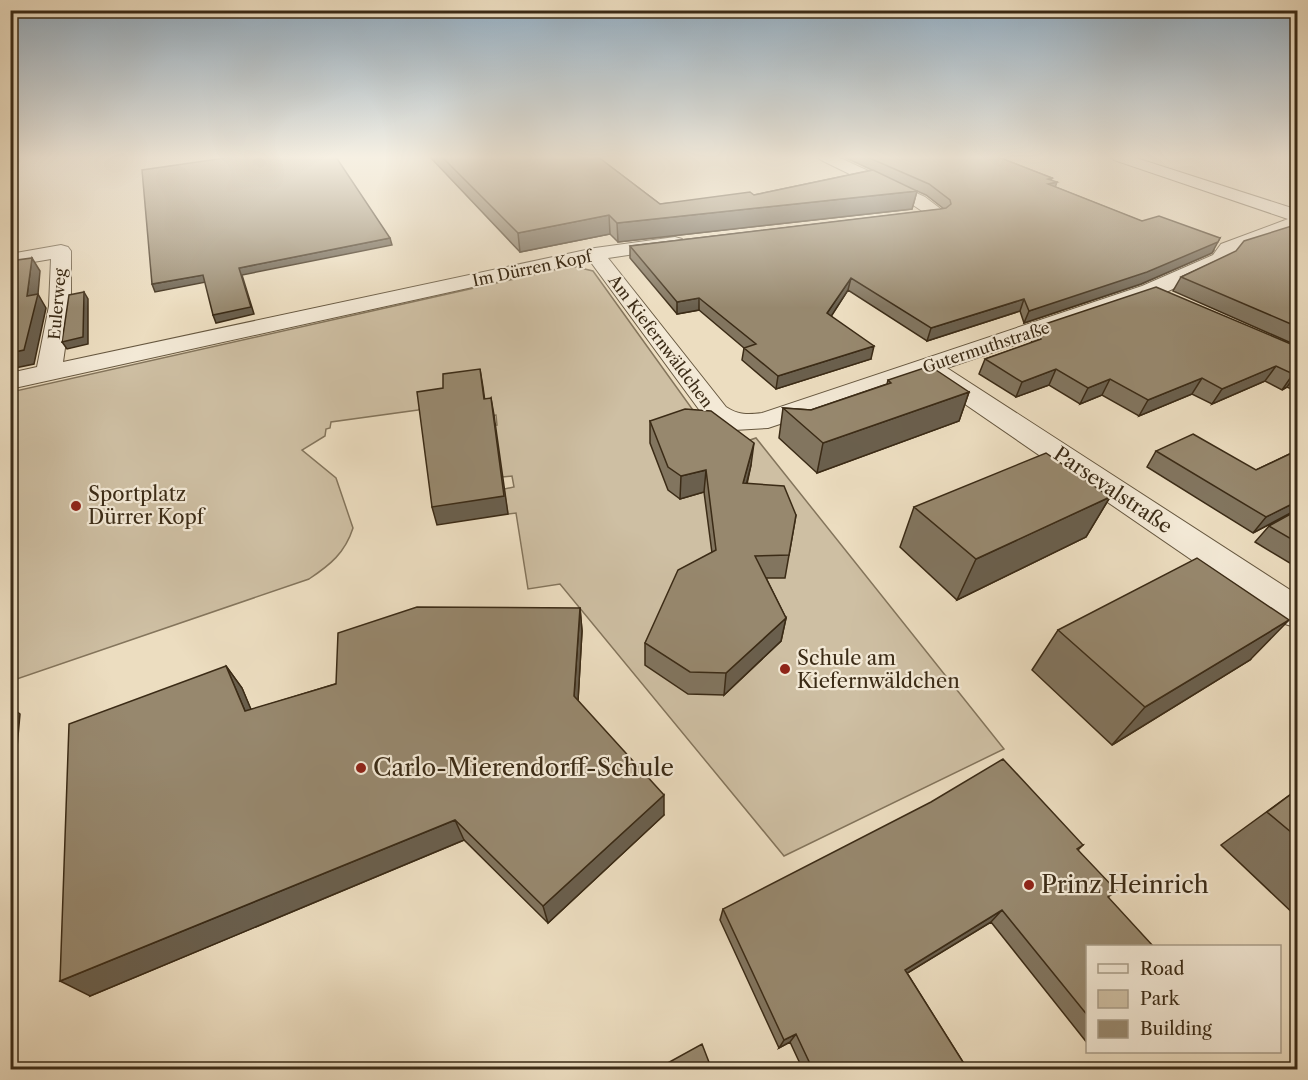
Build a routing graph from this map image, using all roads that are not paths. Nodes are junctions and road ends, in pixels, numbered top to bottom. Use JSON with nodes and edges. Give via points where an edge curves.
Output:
{"nodes":[{"id":1,"x":929,"y":207,"type":"edge"},
{"id":2,"x":1272,"y":207,"type":"edge"},
{"id":3,"x":1298,"y":216,"type":"edge"},
{"id":4,"x":902,"y":217,"type":"edge"},
{"id":5,"x":1298,"y":221,"type":"edge"},
{"id":6,"x":693,"y":241,"type":"edge"},
{"id":7,"x":595,"y":254,"type":"junction"},
{"id":8,"x":10,"y":260,"type":"edge"},
{"id":9,"x":928,"y":366,"type":"junction"},
{"id":10,"x":49,"y":372,"type":"junction"},
{"id":11,"x":10,"y":381,"type":"edge"},
{"id":12,"x":768,"y":420,"type":"joint"},
{"id":13,"x":1298,"y":614,"type":"edge"}],
"edges":[{"from":1,"to":4,"type":"street","via":[[937,213]]},
{"from":2,"to":3,"type":"street"},
{"from":5,"to":9,"type":"street","name":"Gutermuthstraße","via":[[1228,248],[1220,259],[1161,296]]},
{"from":6,"to":7,"type":"street","name":"Im Dürren Kopf"},
{"from":7,"to":10,"type":"street","name":"Im Dürren Kopf"},
{"from":7,"to":12,"type":"street","name":"Am Kiefernwäldchen","via":[[716,412],[738,423]]},
{"from":8,"to":10,"type":"street","name":"Eulerweg","via":[[62,251],[60,306]]},
{"from":9,"to":12,"type":"street","name":"Gutermuthstraße"},
{"from":9,"to":13,"type":"street","name":"Parsevalstraße"},
{"from":10,"to":11,"type":"street","name":"Im Dürren Kopf"}]}
